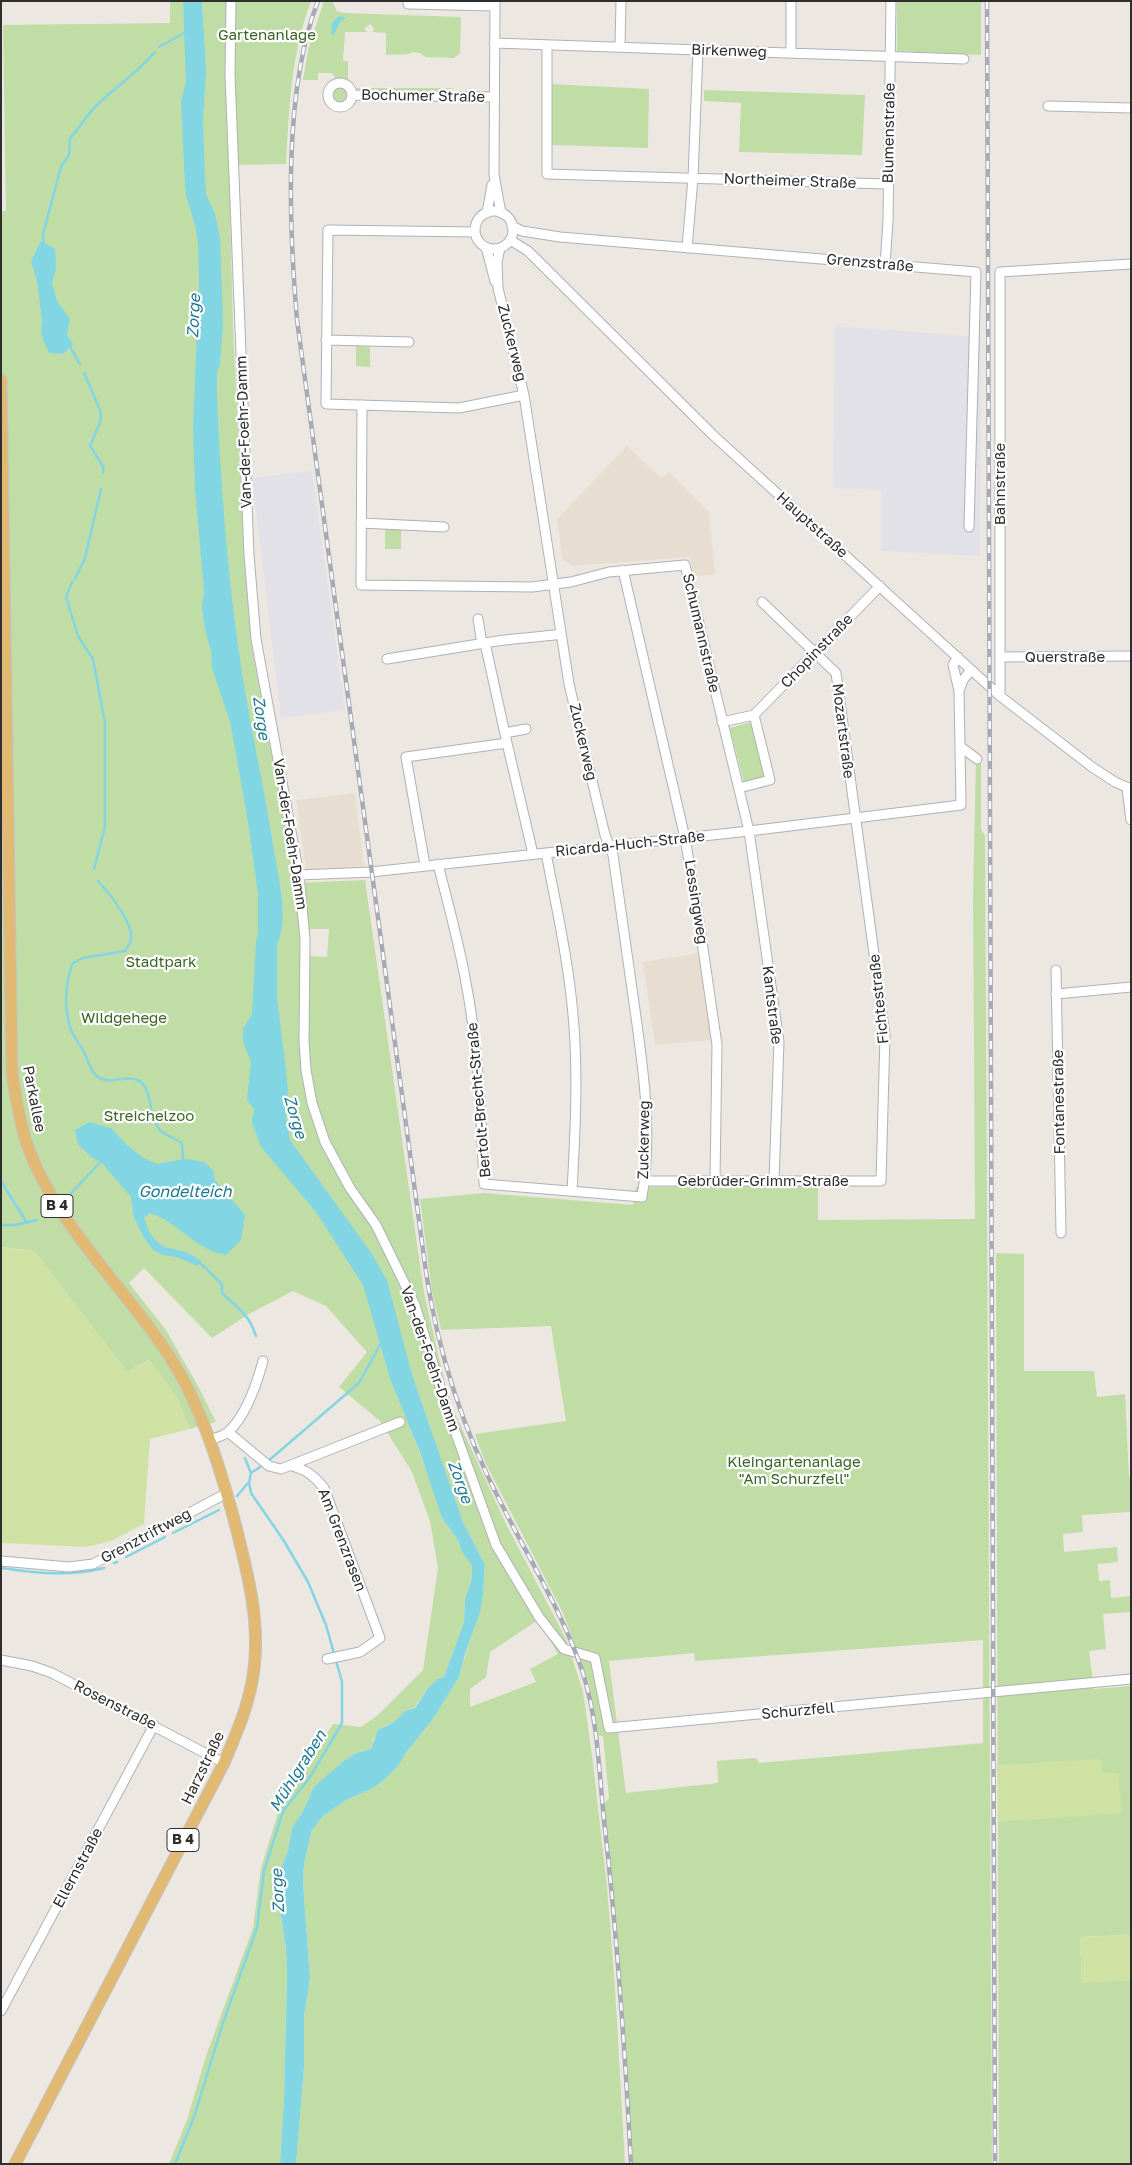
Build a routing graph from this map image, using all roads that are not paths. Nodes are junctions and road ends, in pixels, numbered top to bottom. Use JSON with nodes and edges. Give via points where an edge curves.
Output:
{"nodes":[{"id":1,"x":231,"y":1,"type":"edge"},
{"id":2,"x":408,"y":1,"type":"edge"},
{"id":3,"x":621,"y":1,"type":"edge"},
{"id":4,"x":791,"y":1,"type":"edge"},
{"id":5,"x":891,"y":1,"type":"edge"},
{"id":6,"x":495,"y":4,"type":"edge"},
{"id":7,"x":494,"y":43,"type":"junction"},
{"id":8,"x":547,"y":45,"type":"junction"},
{"id":9,"x":620,"y":46,"type":"junction"},
{"id":10,"x":698,"y":50,"type":"junction"},
{"id":11,"x":791,"y":53,"type":"junction"},
{"id":12,"x":891,"y":56,"type":"junction"},
{"id":13,"x":964,"y":59,"type":"dead end"},
{"id":14,"x":352,"y":95,"type":"dead end"},
{"id":15,"x":493,"y":97,"type":"junction"},
{"id":16,"x":1048,"y":106,"type":"dead end"},
{"id":17,"x":1131,"y":108,"type":"edge"},
{"id":18,"x":494,"y":175,"type":"junction"},
{"id":19,"x":692,"y":178,"type":"junction"},
{"id":20,"x":888,"y":184,"type":"junction"},
{"id":21,"x":486,"y":213,"type":"junction"},
{"id":22,"x":501,"y":213,"type":"junction"},
{"id":23,"x":512,"y":226,"type":"junction"},
{"id":24,"x":475,"y":232,"type":"junction"},
{"id":25,"x":510,"y":240,"type":"junction"},
{"id":26,"x":486,"y":247,"type":"junction"},
{"id":27,"x":500,"y":248,"type":"junction"},
{"id":28,"x":687,"y":248,"type":"junction"},
{"id":29,"x":1131,"y":264,"type":"edge"},
{"id":30,"x":885,"y":265,"type":"junction"},
{"id":31,"x":498,"y":288,"type":"junction"},
{"id":32,"x":326,"y":340,"type":"junction"},
{"id":33,"x":409,"y":342,"type":"dead end"},
{"id":34,"x":1,"y":380,"type":"edge"},
{"id":35,"x":524,"y":395,"type":"junction"},
{"id":36,"x":362,"y":405,"type":"junction"},
{"id":37,"x":361,"y":523,"type":"junction"},
{"id":38,"x":444,"y":527,"type":"dead end"},
{"id":39,"x":969,"y":527,"type":"dead end"},
{"id":40,"x":3,"y":561,"type":"edge"},
{"id":41,"x":623,"y":570,"type":"junction"},
{"id":42,"x":553,"y":586,"type":"junction"},
{"id":43,"x":880,"y":586,"type":"junction"},
{"id":44,"x":762,"y":602,"type":"dead end"},
{"id":45,"x":478,"y":619,"type":"dead end"},
{"id":46,"x":561,"y":634,"type":"junction"},
{"id":47,"x":484,"y":644,"type":"junction"},
{"id":48,"x":816,"y":652,"type":"junction"},
{"id":49,"x":1131,"y":656,"type":"edge"},
{"id":50,"x":958,"y":657,"type":"junction"},
{"id":51,"x":1000,"y":657,"type":"junction"},
{"id":52,"x":387,"y":659,"type":"dead end"},
{"id":53,"x":971,"y":670,"type":"junction"},
{"id":54,"x":959,"y":691,"type":"junction"},
{"id":55,"x":1000,"y":696,"type":"junction"},
{"id":56,"x":754,"y":715,"type":"junction"},
{"id":57,"x":722,"y":722,"type":"junction"},
{"id":58,"x":526,"y":729,"type":"dead end"},
{"id":59,"x":506,"y":738,"type":"junction"},
{"id":60,"x":960,"y":747,"type":"junction"},
{"id":61,"x":977,"y":759,"type":"dead end"},
{"id":62,"x":739,"y":788,"type":"junction"},
{"id":63,"x":1129,"y":788,"type":"edge"},
{"id":64,"x":855,"y":818,"type":"junction"},
{"id":65,"x":1131,"y":820,"type":"edge"},
{"id":66,"x":749,"y":831,"type":"junction"},
{"id":67,"x":685,"y":838,"type":"junction"},
{"id":68,"x":609,"y":846,"type":"junction"},
{"id":69,"x":546,"y":853,"type":"junction"},
{"id":70,"x":533,"y":854,"type":"junction"},
{"id":71,"x":438,"y":864,"type":"junction"},
{"id":72,"x":424,"y":865,"type":"junction"},
{"id":73,"x":299,"y":875,"type":"junction"},
{"id":74,"x":1056,"y":970,"type":"dead end"},
{"id":75,"x":1131,"y":988,"type":"edge"},
{"id":76,"x":1056,"y":994,"type":"junction"},
{"id":77,"x":715,"y":1180,"type":"junction"},
{"id":78,"x":774,"y":1180,"type":"junction"},
{"id":79,"x":645,"y":1181,"type":"junction"},
{"id":80,"x":881,"y":1181,"type":"joint"},
{"id":81,"x":572,"y":1191,"type":"junction"},
{"id":82,"x":642,"y":1197,"type":"joint"},
{"id":83,"x":1062,"y":1233,"type":"dead end"},
{"id":84,"x":263,"y":1360,"type":"dead end"},
{"id":85,"x":400,"y":1422,"type":"dead end"},
{"id":86,"x":228,"y":1432,"type":"junction"},
{"id":87,"x":210,"y":1440,"type":"junction"},
{"id":88,"x":292,"y":1466,"type":"junction"},
{"id":89,"x":227,"y":1493,"type":"junction"},
{"id":90,"x":1,"y":1561,"type":"edge"},
{"id":91,"x":539,"y":1618,"type":"joint"},
{"id":92,"x":333,"y":1657,"type":"dead end"},
{"id":93,"x":1,"y":1660,"type":"edge"},
{"id":94,"x":1131,"y":1679,"type":"edge"},
{"id":95,"x":154,"y":1725,"type":"junction"},
{"id":96,"x":224,"y":1763,"type":"junction"},
{"id":97,"x":4,"y":2002,"type":"edge"},
{"id":98,"x":1,"y":2012,"type":"edge"},
{"id":99,"x":15,"y":2164,"type":"edge"}],
"edges":[{"from":1,"to":73,"type":"street","name":"Van-der-Foehr-Damm","via":[[230,75],[249,555],[256,639]]},
{"from":2,"to":6,"type":"street","via":[[408,4]]},
{"from":3,"to":9,"type":"street"},
{"from":4,"to":11,"type":"street"},
{"from":5,"to":12,"type":"street","name":"Blumenstraße"},
{"from":6,"to":7,"type":"street","name":"Bochumer Straße"},
{"from":7,"to":8,"type":"street","name":"Birkenweg"},
{"from":7,"to":15,"type":"street","name":"Bochumer Straße"},
{"from":8,"to":9,"type":"street","name":"Birkenweg"},
{"from":8,"to":19,"type":"street","name":"Northeimer Straße","via":[[548,174]]},
{"from":9,"to":10,"type":"street","name":"Birkenweg"},
{"from":10,"to":11,"type":"street","name":"Birkenweg"},
{"from":10,"to":19,"type":"street"},
{"from":11,"to":12,"type":"street","name":"Birkenweg"},
{"from":12,"to":13,"type":"street","name":"Birkenweg"},
{"from":12,"to":20,"type":"street","name":"Blumenstraße"},
{"from":14,"to":15,"type":"street","name":"Bochumer Straße"},
{"from":15,"to":18,"type":"street","name":"Bochumer Straße"},
{"from":16,"to":17,"type":"street"},
{"from":18,"to":21,"type":"street","name":"Bochumer Straße"},
{"from":18,"to":22,"type":"street","name":"Bochumer Straße"},
{"from":19,"to":20,"type":"street","name":"Northeimer Straße"},
{"from":19,"to":28,"type":"street"},
{"from":20,"to":30,"type":"street","name":"Blumenstraße"},
{"from":21,"to":22,"type":"street"},
{"from":21,"to":24,"type":"street","via":[[479,219]]},
{"from":22,"to":23,"type":"street"},
{"from":23,"to":25,"type":"street"},
{"from":23,"to":28,"type":"street","name":"Grenzstraße","via":[[522,231],[560,237]]},
{"from":24,"to":26,"type":"street","via":[[479,242]]},
{"from":24,"to":32,"type":"street","via":[[328,230]]},
{"from":25,"to":27,"type":"street"},
{"from":25,"to":43,"type":"street","name":"Hauptstraße","via":[[528,251],[714,436]]},
{"from":26,"to":27,"type":"street"},
{"from":26,"to":31,"type":"street","name":"Zuckerweg"},
{"from":27,"to":31,"type":"street","name":"Zuckerweg"},
{"from":28,"to":30,"type":"street","name":"Grenzstraße"},
{"from":29,"to":51,"type":"street","name":"Bahnstraße","via":[[1000,272]]},
{"from":30,"to":39,"type":"street","name":"Grenzstraße","via":[[976,272]]},
{"from":31,"to":35,"type":"street","name":"Zuckerweg"},
{"from":32,"to":33,"type":"street"},
{"from":32,"to":36,"type":"street","via":[[326,404]]},
{"from":34,"to":40,"type":"main road","name":"Parkallee","number":"B 4"},
{"from":35,"to":36,"type":"street","via":[[459,408]]},
{"from":35,"to":42,"type":"street","name":"Zuckerweg"},
{"from":36,"to":37,"type":"street"},
{"from":37,"to":38,"type":"street"},
{"from":37,"to":42,"type":"street","name":"Schumannstraße","via":[[361,585]]},
{"from":40,"to":87,"type":"main road","name":"Parkallee","number":"B 4","via":[[12,1074],[18,1112],[34,1162],[58,1208],[168,1353],[189,1390]]},
{"from":41,"to":42,"type":"street","name":"Schumannstraße"},
{"from":41,"to":57,"type":"street","name":"Schumannstraße","via":[[685,565]]},
{"from":41,"to":67,"type":"street","name":"Lessingweg"},
{"from":42,"to":46,"type":"street","name":"Zuckerweg"},
{"from":43,"to":48,"type":"street","name":"Chopinstraße"},
{"from":43,"to":50,"type":"street","name":"Hauptstraße"},
{"from":44,"to":48,"type":"street","name":"Mozartstraße"},
{"from":45,"to":47,"type":"street"},
{"from":46,"to":47,"type":"street"},
{"from":46,"to":68,"type":"street","name":"Zuckerweg","via":[[569,684]]},
{"from":47,"to":52,"type":"street"},
{"from":47,"to":59,"type":"street"},
{"from":48,"to":56,"type":"street","name":"Chopinstraße"},
{"from":48,"to":64,"type":"street","name":"Mozartstraße","via":[[836,673]]},
{"from":49,"to":51,"type":"street","name":"Querstraße"},
{"from":50,"to":53,"type":"street","name":"Hauptstraße"},
{"from":50,"to":54,"type":"street","via":[[953,665]]},
{"from":51,"to":55,"type":"street","name":"Bahnstraße"},
{"from":53,"to":54,"type":"street"},
{"from":53,"to":55,"type":"street","name":"Hauptstraße"},
{"from":54,"to":60,"type":"street"},
{"from":55,"to":63,"type":"street","name":"Hauptstraße","via":[[1092,766]]},
{"from":56,"to":57,"type":"street"},
{"from":56,"to":62,"type":"street","via":[[770,780]]},
{"from":57,"to":62,"type":"street","name":"Schumannstraße"},
{"from":58,"to":59,"type":"street"},
{"from":59,"to":70,"type":"street"},
{"from":59,"to":72,"type":"street","via":[[406,757]]},
{"from":60,"to":61,"type":"street"},
{"from":60,"to":64,"type":"street","name":"Ricarda-Huch-Straße","via":[[961,805]]},
{"from":62,"to":66,"type":"street","name":"Schumannstraße"},
{"from":63,"to":65,"type":"street"},
{"from":64,"to":66,"type":"street","name":"Ricarda-Huch-Straße"},
{"from":64,"to":80,"type":"street","name":"Fichtestraße","via":[[885,1035]]},
{"from":66,"to":67,"type":"street","name":"Ricarda-Huch-Straße"},
{"from":66,"to":78,"type":"street","name":"Kantstraße","via":[[779,1042]]},
{"from":67,"to":68,"type":"street","name":"Ricarda-Huch-Straße"},
{"from":67,"to":77,"type":"street","name":"Lessingweg","via":[[718,1045]]},
{"from":68,"to":69,"type":"street","name":"Ricarda-Huch-Straße"},
{"from":68,"to":79,"type":"street","name":"Zuckerweg","via":[[613,855],[640,1044],[648,1139]]},
{"from":69,"to":70,"type":"street","name":"Ricarda-Huch-Straße"},
{"from":69,"to":81,"type":"street","via":[[561,930],[574,1027],[576,1101]]},
{"from":70,"to":71,"type":"street","name":"Ricarda-Huch-Straße"},
{"from":71,"to":72,"type":"street","name":"Ricarda-Huch-Straße"},
{"from":71,"to":81,"type":"street","name":"Bertolt-Brecht-Straße","via":[[458,942],[474,1036],[484,1184]]},
{"from":72,"to":73,"type":"street","name":"Ricarda-Huch-Straße","via":[[371,872]]},
{"from":73,"to":91,"type":"street","name":"Van-der-Foehr-Damm","via":[[305,938],[304,1041],[312,1103],[325,1142],[350,1188],[376,1225],[415,1305],[443,1396],[496,1545]]},
{"from":74,"to":76,"type":"street","name":"Fontanestraße"},
{"from":75,"to":76,"type":"street"},
{"from":76,"to":83,"type":"street","name":"Fontanestraße"},
{"from":77,"to":78,"type":"street","name":"Gebrüder-Grimm-Straße"},
{"from":77,"to":79,"type":"street","name":"Gebrüder-Grimm-Straße"},
{"from":78,"to":80,"type":"street","name":"Gebrüder-Grimm-Straße"},
{"from":79,"to":82,"type":"street","name":"Zuckerweg"},
{"from":81,"to":82,"type":"street","name":"Bertolt-Brecht-Straße"},
{"from":84,"to":86,"type":"street","via":[[253,1393]]},
{"from":85,"to":88,"type":"street"},
{"from":86,"to":87,"type":"street"},
{"from":86,"to":88,"type":"street","name":"Am Grenzrasen","via":[[265,1463],[281,1468]]},
{"from":87,"to":89,"type":"main road","name":"Harzstraße","number":"B 4"},
{"from":88,"to":92,"type":"street","name":"Am Grenzrasen","via":[[305,1469],[324,1488],[380,1638],[360,1652]]},
{"from":89,"to":90,"type":"street","name":"Grenztriftweg","via":[[93,1564],[69,1567]]},
{"from":89,"to":96,"type":"main road","name":"Harzstraße","number":"B 4","via":[[251,1586],[256,1647],[243,1720]]},
{"from":91,"to":94,"type":"street","name":"Schurzfell","via":[[564,1649],[595,1658],[609,1728]]},
{"from":93,"to":95,"type":"street","name":"Rosenstraße","via":[[52,1673]]},
{"from":95,"to":96,"type":"street","name":"Rosenstraße"},
{"from":95,"to":97,"type":"street","name":"Ellernstraße"},
{"from":96,"to":99,"type":"main road","name":"Harzstraße","number":"B 4"},
{"from":97,"to":98,"type":"street","name":"Ellernstraße"}]}
